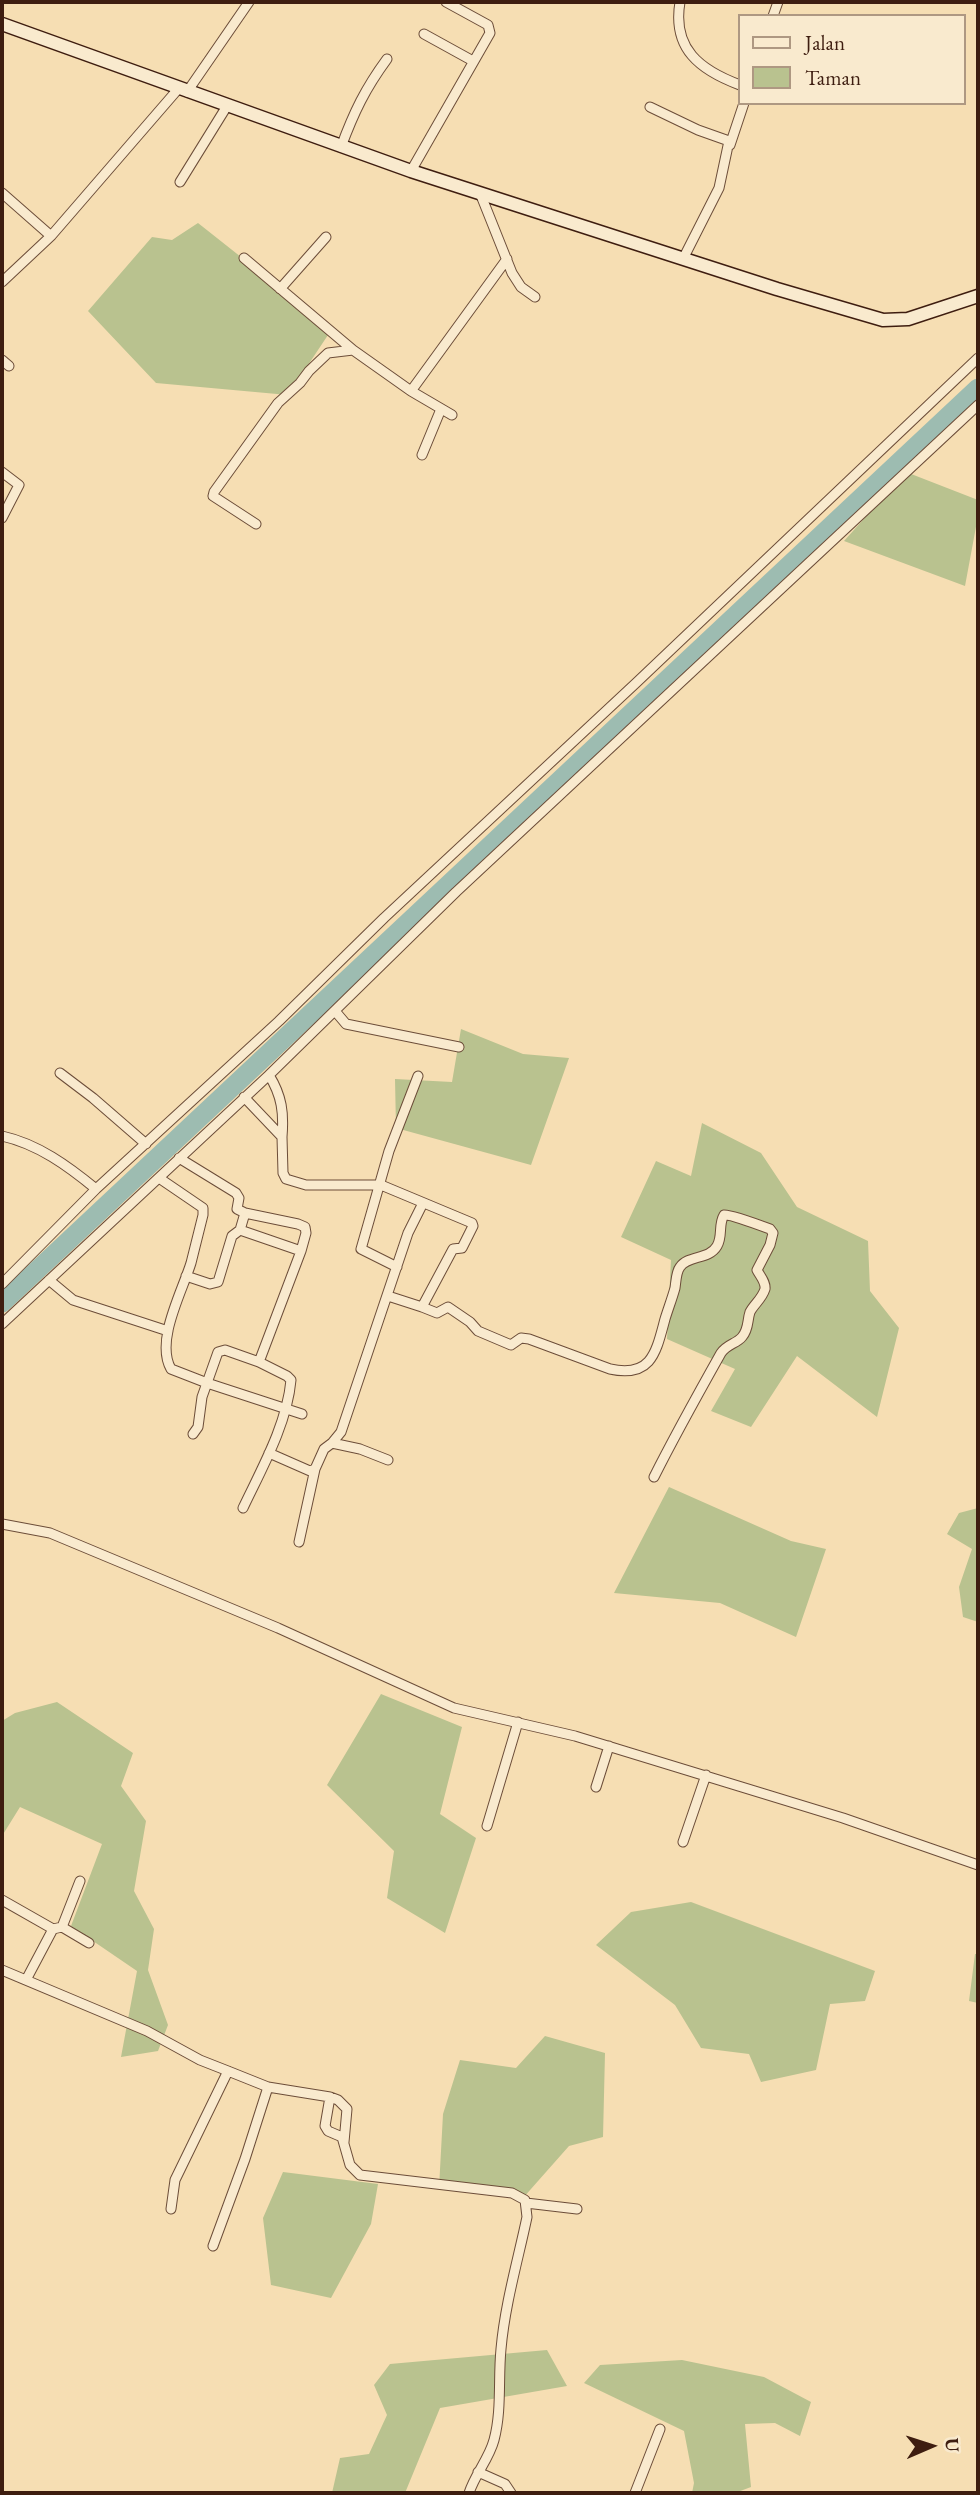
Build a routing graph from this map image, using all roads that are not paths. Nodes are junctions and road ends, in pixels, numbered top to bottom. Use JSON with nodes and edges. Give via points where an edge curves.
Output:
{"nodes":[{"id":1,"x":249,"y":2,"type":"edge"},
{"id":2,"x":446,"y":2,"type":"edge"},
{"id":3,"x":680,"y":2,"type":"edge"},
{"id":4,"x":2,"y":24,"type":"edge"},
{"id":5,"x":424,"y":34,"type":"dead end"},
{"id":6,"x":387,"y":59,"type":"dead end"},
{"id":7,"x":473,"y":61,"type":"junction"},
{"id":8,"x":738,"y":84,"type":"edge"},
{"id":9,"x":183,"y":90,"type":"junction"},
{"id":10,"x":743,"y":105,"type":"edge"},
{"id":11,"x":227,"y":106,"type":"junction"},
{"id":12,"x":650,"y":107,"type":"dead end"},
{"id":13,"x":730,"y":145,"type":"junction"},
{"id":14,"x":341,"y":147,"type":"junction"},
{"id":15,"x":411,"y":171,"type":"junction"},
{"id":16,"x":180,"y":182,"type":"dead end"},
{"id":17,"x":2,"y":193,"type":"edge"},
{"id":18,"x":480,"y":193,"type":"junction"},
{"id":19,"x":51,"y":236,"type":"junction"},
{"id":20,"x":326,"y":237,"type":"dead end"},
{"id":21,"x":684,"y":257,"type":"junction"},
{"id":22,"x":244,"y":258,"type":"dead end"},
{"id":23,"x":507,"y":259,"type":"junction"},
{"id":24,"x":2,"y":282,"type":"edge"},
{"id":25,"x":280,"y":289,"type":"junction"},
{"id":26,"x":978,"y":296,"type":"edge"},
{"id":27,"x":535,"y":297,"type":"dead end"},
{"id":28,"x":353,"y":350,"type":"junction"},
{"id":29,"x":978,"y":358,"type":"edge"},
{"id":30,"x":411,"y":391,"type":"junction"},
{"id":31,"x":978,"y":405,"type":"edge"},
{"id":32,"x":441,"y":409,"type":"junction"},
{"id":33,"x":452,"y":415,"type":"dead end"},
{"id":34,"x":422,"y":455,"type":"dead end"},
{"id":35,"x":2,"y":472,"type":"edge"},
{"id":36,"x":2,"y":518,"type":"edge"},
{"id":37,"x":256,"y":524,"type":"dead end"},
{"id":38,"x":335,"y":1011,"type":"junction"},
{"id":39,"x":459,"y":1047,"type":"dead end"},
{"id":40,"x":60,"y":1073,"type":"dead end"},
{"id":41,"x":268,"y":1075,"type":"junction"},
{"id":42,"x":418,"y":1076,"type":"dead end"},
{"id":43,"x":244,"y":1097,"type":"junction"},
{"id":44,"x":2,"y":1136,"type":"edge"},
{"id":45,"x":282,"y":1137,"type":"junction"},
{"id":46,"x":146,"y":1144,"type":"junction"},
{"id":47,"x":179,"y":1158,"type":"junction"},
{"id":48,"x":159,"y":1178,"type":"junction"},
{"id":49,"x":381,"y":1185,"type":"junction"},
{"id":50,"x":96,"y":1189,"type":"junction"},
{"id":51,"x":422,"y":1203,"type":"junction"},
{"id":52,"x":245,"y":1213,"type":"junction"},
{"id":53,"x":240,"y":1230,"type":"junction"},
{"id":54,"x":301,"y":1251,"type":"junction"},
{"id":55,"x":397,"y":1267,"type":"junction"},
{"id":56,"x":186,"y":1276,"type":"junction"},
{"id":57,"x":49,"y":1280,"type":"junction"},
{"id":58,"x":2,"y":1284,"type":"edge"},
{"id":59,"x":388,"y":1296,"type":"junction"},
{"id":60,"x":422,"y":1307,"type":"junction"},
{"id":61,"x":2,"y":1324,"type":"edge"},
{"id":62,"x":168,"y":1331,"type":"junction"},
{"id":63,"x":259,"y":1362,"type":"junction"},
{"id":64,"x":207,"y":1383,"type":"junction"},
{"id":65,"x":285,"y":1408,"type":"junction"},
{"id":66,"x":302,"y":1414,"type":"dead end"},
{"id":67,"x":193,"y":1434,"type":"dead end"},
{"id":68,"x":332,"y":1443,"type":"junction"},
{"id":69,"x":269,"y":1453,"type":"junction"},
{"id":70,"x":388,"y":1460,"type":"dead end"},
{"id":71,"x":315,"y":1469,"type":"junction"},
{"id":72,"x":654,"y":1477,"type":"dead end"},
{"id":73,"x":243,"y":1508,"type":"dead end"},
{"id":74,"x":2,"y":1524,"type":"edge"},
{"id":75,"x":299,"y":1542,"type":"dead end"},
{"id":76,"x":519,"y":1722,"type":"junction"},
{"id":77,"x":609,"y":1746,"type":"junction"},
{"id":78,"x":706,"y":1775,"type":"junction"},
{"id":79,"x":596,"y":1787,"type":"dead end"},
{"id":80,"x":487,"y":1826,"type":"dead end"},
{"id":81,"x":682,"y":1842,"type":"dead end"},
{"id":82,"x":978,"y":1865,"type":"edge"},
{"id":83,"x":80,"y":1881,"type":"dead end"},
{"id":84,"x":2,"y":1900,"type":"edge"},
{"id":85,"x":57,"y":1928,"type":"junction"},
{"id":86,"x":89,"y":1943,"type":"dead end"},
{"id":87,"x":2,"y":1970,"type":"edge"},
{"id":88,"x":26,"y":1980,"type":"junction"},
{"id":89,"x":228,"y":2071,"type":"junction"},
{"id":90,"x":268,"y":2087,"type":"junction"},
{"id":91,"x":330,"y":2097,"type":"junction"},
{"id":92,"x":345,"y":2142,"type":"junction"},
{"id":93,"x":526,"y":2203,"type":"junction"},
{"id":94,"x":171,"y":2209,"type":"dead end"},
{"id":95,"x":578,"y":2209,"type":"dead end"},
{"id":96,"x":213,"y":2246,"type":"dead end"},
{"id":97,"x":660,"y":2429,"type":"dead end"},
{"id":98,"x":478,"y":2472,"type":"junction"},
{"id":99,"x":469,"y":2493,"type":"edge"},
{"id":100,"x":511,"y":2493,"type":"edge"},
{"id":101,"x":635,"y":2493,"type":"edge"}],
"edges":[{"from":1,"to":9,"type":"street"},
{"from":2,"to":7,"type":"street","via":[[490,27]]},
{"from":3,"to":8,"type":"street","via":[[680,34],[686,48],[716,76]]},
{"from":4,"to":9,"type":"main road"},
{"from":5,"to":7,"type":"street"},
{"from":6,"to":14,"type":"street","via":[[354,111]]},
{"from":7,"to":15,"type":"street"},
{"from":9,"to":11,"type":"main road"},
{"from":9,"to":19,"type":"street"},
{"from":10,"to":13,"type":"street"},
{"from":11,"to":14,"type":"main road"},
{"from":11,"to":16,"type":"street"},
{"from":12,"to":13,"type":"street","via":[[728,139]]},
{"from":13,"to":21,"type":"street","via":[[719,188]]},
{"from":14,"to":15,"type":"main road"},
{"from":15,"to":18,"type":"main road"},
{"from":17,"to":19,"type":"street"},
{"from":18,"to":21,"type":"main road"},
{"from":18,"to":23,"type":"street"},
{"from":19,"to":24,"type":"street"},
{"from":20,"to":25,"type":"street"},
{"from":21,"to":26,"type":"main road","via":[[883,320],[908,319]]},
{"from":22,"to":25,"type":"street"},
{"from":23,"to":27,"type":"street","via":[[521,287]]},
{"from":23,"to":30,"type":"street"},
{"from":25,"to":28,"type":"street"},
{"from":28,"to":30,"type":"street"},
{"from":28,"to":37,"type":"street","via":[[328,353],[309,371],[278,403],[214,492],[213,496]]},
{"from":29,"to":46,"type":"street"},
{"from":30,"to":32,"type":"street"},
{"from":31,"to":38,"type":"street","via":[[456,891]]},
{"from":32,"to":33,"type":"street"},
{"from":32,"to":34,"type":"street"},
{"from":35,"to":36,"type":"street","via":[[19,485]]},
{"from":38,"to":39,"type":"street","via":[[346,1024]]},
{"from":38,"to":41,"type":"street"},
{"from":40,"to":46,"type":"street"},
{"from":41,"to":43,"type":"street"},
{"from":41,"to":45,"type":"street","via":[[282,1103]]},
{"from":42,"to":49,"type":"street"},
{"from":43,"to":45,"type":"street"},
{"from":43,"to":47,"type":"street"},
{"from":44,"to":50,"type":"street","via":[[47,1154]]},
{"from":45,"to":49,"type":"street","via":[[286,1179],[306,1185]]},
{"from":46,"to":50,"type":"street"},
{"from":47,"to":48,"type":"street"},
{"from":47,"to":52,"type":"street","via":[[236,1193],[237,1209]]},
{"from":48,"to":56,"type":"street","via":[[203,1208]]},
{"from":48,"to":57,"type":"street"},
{"from":49,"to":51,"type":"street"},
{"from":49,"to":55,"type":"street","via":[[360,1249]]},
{"from":50,"to":58,"type":"street"},
{"from":51,"to":55,"type":"street"},
{"from":51,"to":60,"type":"street","via":[[473,1226],[462,1248],[453,1249]]},
{"from":52,"to":53,"type":"street"},
{"from":52,"to":54,"type":"street","via":[[305,1227]]},
{"from":53,"to":54,"type":"street"},
{"from":53,"to":56,"type":"street","via":[[232,1236],[218,1282]]},
{"from":54,"to":63,"type":"street"},
{"from":55,"to":59,"type":"street"},
{"from":56,"to":62,"type":"street"},
{"from":57,"to":61,"type":"street"},
{"from":57,"to":62,"type":"street","via":[[73,1300]]},
{"from":59,"to":60,"type":"street"},
{"from":59,"to":68,"type":"street","via":[[341,1432]]},
{"from":60,"to":72,"type":"street","via":[[437,1313],[448,1307],[478,1331],[510,1345],[529,1339],[610,1369],[636,1371],[648,1364],[659,1343],[679,1268],[717,1246],[724,1215],[770,1229],[770,1245],[757,1270],[765,1290],[750,1314],[749,1326],[720,1355]]},
{"from":62,"to":64,"type":"street","via":[[166,1355],[171,1369]]},
{"from":63,"to":64,"type":"street","via":[[221,1350]]},
{"from":63,"to":65,"type":"street","via":[[291,1380]]},
{"from":64,"to":65,"type":"street"},
{"from":64,"to":67,"type":"street"},
{"from":65,"to":66,"type":"street"},
{"from":65,"to":69,"type":"street"},
{"from":68,"to":70,"type":"street"},
{"from":68,"to":71,"type":"street"},
{"from":69,"to":71,"type":"street","via":[[308,1471]]},
{"from":69,"to":73,"type":"street"},
{"from":71,"to":75,"type":"street"},
{"from":74,"to":76,"type":"street","via":[[50,1533],[454,1708]]},
{"from":76,"to":77,"type":"street"},
{"from":76,"to":80,"type":"street"},
{"from":77,"to":78,"type":"street"},
{"from":77,"to":79,"type":"street"},
{"from":78,"to":81,"type":"street"},
{"from":78,"to":82,"type":"street"},
{"from":83,"to":85,"type":"street"},
{"from":84,"to":85,"type":"street"},
{"from":85,"to":86,"type":"street"},
{"from":85,"to":88,"type":"street"},
{"from":87,"to":88,"type":"street"},
{"from":88,"to":89,"type":"street"},
{"from":89,"to":90,"type":"street"},
{"from":89,"to":94,"type":"street","via":[[176,2180]]},
{"from":90,"to":91,"type":"street"},
{"from":90,"to":96,"type":"street"},
{"from":91,"to":92,"type":"street","via":[[347,2109]]},
{"from":91,"to":92,"type":"street","via":[[325,2126]]},
{"from":92,"to":93,"type":"street","via":[[350,2165],[360,2175],[512,2193]]},
{"from":93,"to":95,"type":"street"},
{"from":93,"to":98,"type":"street","via":[[502,2340],[495,2437]]},
{"from":97,"to":101,"type":"street"},
{"from":98,"to":99,"type":"street"},
{"from":98,"to":100,"type":"street","via":[[505,2484]]}]}
